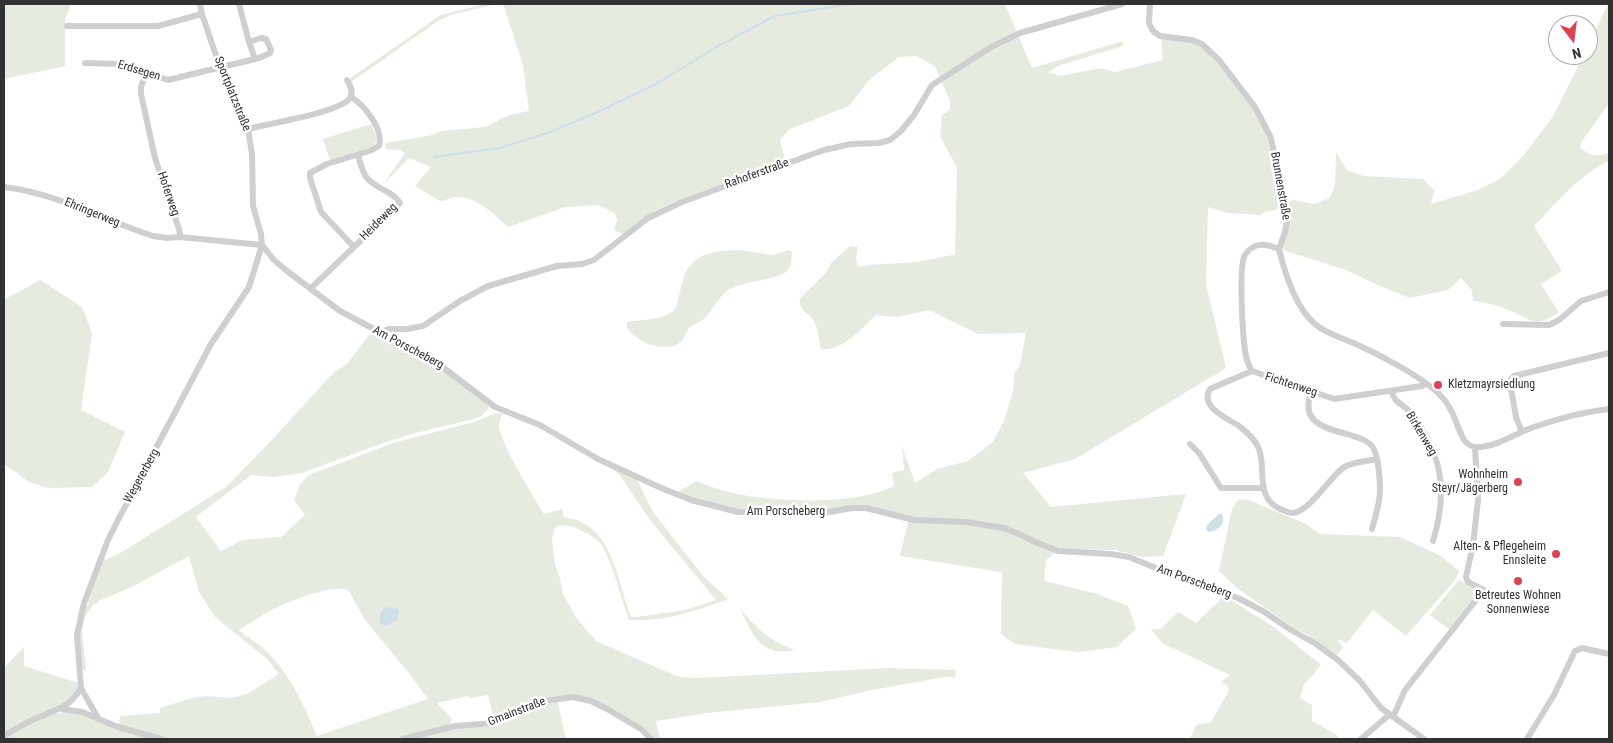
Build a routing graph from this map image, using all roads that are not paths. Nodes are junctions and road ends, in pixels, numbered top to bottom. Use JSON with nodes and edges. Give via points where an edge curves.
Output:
{"nodes":[{"id":1,"x":200,"y":4,"type":"edge"},
{"id":2,"x":239,"y":4,"type":"edge"},
{"id":3,"x":1122,"y":4,"type":"edge"},
{"id":4,"x":1150,"y":4,"type":"edge"},
{"id":5,"x":202,"y":14,"type":"junction"},
{"id":6,"x":68,"y":26,"type":"dead end"},
{"id":7,"x":249,"y":42,"type":"junction"},
{"id":8,"x":255,"y":59,"type":"junction"},
{"id":9,"x":85,"y":63,"type":"dead end"},
{"id":10,"x":220,"y":67,"type":"junction"},
{"id":11,"x":146,"y":73,"type":"junction"},
{"id":12,"x":347,"y":80,"type":"dead end"},
{"id":13,"x":351,"y":97,"type":"junction"},
{"id":14,"x":248,"y":129,"type":"junction"},
{"id":15,"x":358,"y":155,"type":"junction"},
{"id":16,"x":4,"y":187,"type":"edge"},
{"id":17,"x":180,"y":236,"type":"junction"},
{"id":18,"x":262,"y":245,"type":"junction"},
{"id":19,"x":354,"y":247,"type":"junction"},
{"id":20,"x":1279,"y":249,"type":"junction"},
{"id":21,"x":310,"y":289,"type":"junction"},
{"id":22,"x":1609,"y":292,"type":"edge"},
{"id":23,"x":1504,"y":324,"type":"dead end"},
{"id":24,"x":381,"y":333,"type":"junction"},
{"id":25,"x":1609,"y":353,"type":"edge"},
{"id":26,"x":1252,"y":371,"type":"junction"},
{"id":27,"x":1426,"y":384,"type":"junction"},
{"id":28,"x":1392,"y":391,"type":"junction"},
{"id":29,"x":1311,"y":392,"type":"junction"},
{"id":30,"x":1609,"y":409,"type":"edge"},
{"id":31,"x":1522,"y":432,"type":"junction"},
{"id":32,"x":1190,"y":444,"type":"dead end"},
{"id":33,"x":1475,"y":447,"type":"junction"},
{"id":34,"x":1377,"y":459,"type":"junction"},
{"id":35,"x":1264,"y":488,"type":"junction"},
{"id":36,"x":1372,"y":529,"type":"dead end"},
{"id":37,"x":1433,"y":541,"type":"dead end"},
{"id":38,"x":1609,"y":654,"type":"edge"},
{"id":39,"x":81,"y":688,"type":"junction"},
{"id":40,"x":62,"y":709,"type":"junction"},
{"id":41,"x":1391,"y":716,"type":"junction"},
{"id":42,"x":98,"y":718,"type":"junction"},
{"id":43,"x":4,"y":736,"type":"edge"},
{"id":44,"x":161,"y":739,"type":"edge"},
{"id":45,"x":403,"y":739,"type":"edge"},
{"id":46,"x":651,"y":739,"type":"edge"},
{"id":47,"x":1361,"y":739,"type":"edge"},
{"id":48,"x":1424,"y":739,"type":"edge"},
{"id":49,"x":1527,"y":739,"type":"edge"}],
"edges":[{"from":1,"to":5,"type":"street","name":"Sportplatzstraße"},
{"from":2,"to":7,"type":"street"},
{"from":3,"to":24,"type":"street","name":"Rahoferstraße","via":[[1020,33],[993,46],[932,85],[914,115],[890,140],[824,150],[690,199],[648,218],[594,260],[557,266],[488,286],[423,326],[388,329]]},
{"from":4,"to":20,"type":"street","name":"Brunnenstraße","via":[[1149,22],[1153,31],[1160,36],[1198,42],[1208,48],[1231,74],[1265,124],[1272,143],[1287,220]]},
{"from":5,"to":6,"type":"street","via":[[158,26]]},
{"from":5,"to":10,"type":"street","name":"Sportplatzstraße"},
{"from":7,"to":8,"type":"street"},
{"from":7,"to":8,"type":"street","via":[[263,38],[271,50]]},
{"from":8,"to":10,"type":"street","name":"Erdsegen"},
{"from":9,"to":11,"type":"street","name":"Erdsegen","via":[[121,64]]},
{"from":10,"to":11,"type":"street","name":"Erdsegen","via":[[168,80]]},
{"from":10,"to":14,"type":"street","name":"Sportplatzstraße"},
{"from":11,"to":17,"type":"street","name":"Hoferweg","via":[[141,94],[153,149]]},
{"from":12,"to":13,"type":"street","name":"Heideweg"},
{"from":13,"to":14,"type":"street","via":[[343,104],[312,115]]},
{"from":13,"to":15,"type":"street","name":"Heideweg","via":[[373,122],[380,140],[379,146]]},
{"from":14,"to":18,"type":"street","name":"Sportplatzstraße","via":[[253,206]]},
{"from":15,"to":19,"type":"street","name":"Heideweg","via":[[368,180],[400,202]]},
{"from":15,"to":19,"type":"street","name":"Heideweg","via":[[326,164],[310,173],[321,212]]},
{"from":16,"to":17,"type":"street","name":"Ehringerweg","via":[[52,198],[153,236]]},
{"from":17,"to":18,"type":"street"},
{"from":18,"to":21,"type":"street","name":"Am Porscheberg","via":[[274,260]]},
{"from":18,"to":39,"type":"street","name":"Wegererberg","via":[[249,287],[211,344],[108,540],[76,635]]},
{"from":19,"to":21,"type":"street","name":"Heideweg"},
{"from":20,"to":26,"type":"street","name":"Fichtenweg","via":[[1259,244],[1243,260],[1245,346]]},
{"from":20,"to":27,"type":"street","via":[[1294,292],[1314,324],[1371,351]]},
{"from":21,"to":24,"type":"street","name":"Am Porscheberg","via":[[350,317]]},
{"from":22,"to":23,"type":"street","via":[[1581,301],[1549,325]]},
{"from":24,"to":41,"type":"street","name":"Am Porscheberg","via":[[440,364],[498,409],[540,425],[598,459],[691,500],[746,513],[866,508],[914,520],[992,526],[1012,530],[1058,550],[1129,557],[1230,595],[1263,611],[1326,651],[1360,681],[1376,703]]},
{"from":25,"to":31,"type":"street","via":[[1514,376],[1510,384]]},
{"from":26,"to":29,"type":"street","name":"Fichtenweg"},
{"from":26,"to":35,"type":"street","via":[[1213,387],[1207,401],[1256,443],[1262,459]]},
{"from":27,"to":28,"type":"street","name":"Fichtenweg"},
{"from":27,"to":33,"type":"street","via":[[1442,396],[1464,440]]},
{"from":28,"to":29,"type":"street","name":"Fichtenweg","via":[[1336,399]]},
{"from":28,"to":37,"type":"street","name":"Birkenweg","via":[[1394,400],[1411,413],[1437,460],[1441,498]]},
{"from":29,"to":34,"type":"street","via":[[1308,407],[1316,421],[1368,443]]},
{"from":30,"to":31,"type":"street","via":[[1567,416]]},
{"from":31,"to":33,"type":"street","via":[[1487,446]]},
{"from":32,"to":35,"type":"street","via":[[1221,488]]},
{"from":33,"to":41,"type":"street","via":[[1478,500],[1466,577],[1468,582],[1484,590],[1405,690]]},
{"from":34,"to":35,"type":"street","via":[[1344,467],[1294,513],[1272,504]]},
{"from":34,"to":36,"type":"street","via":[[1381,497]]},
{"from":38,"to":49,"type":"street","via":[[1582,648],[1575,651],[1554,695]]},
{"from":39,"to":40,"type":"street"},
{"from":39,"to":42,"type":"street","name":"Wegererberg"},
{"from":40,"to":42,"type":"street"},
{"from":40,"to":43,"type":"street"},
{"from":41,"to":47,"type":"street"},
{"from":41,"to":48,"type":"street","name":"Am Porscheberg"},
{"from":42,"to":44,"type":"street"},
{"from":45,"to":46,"type":"street","name":"Gmainstraße","via":[[455,726],[494,723],[544,701],[566,697],[597,704],[636,726]]}]}
